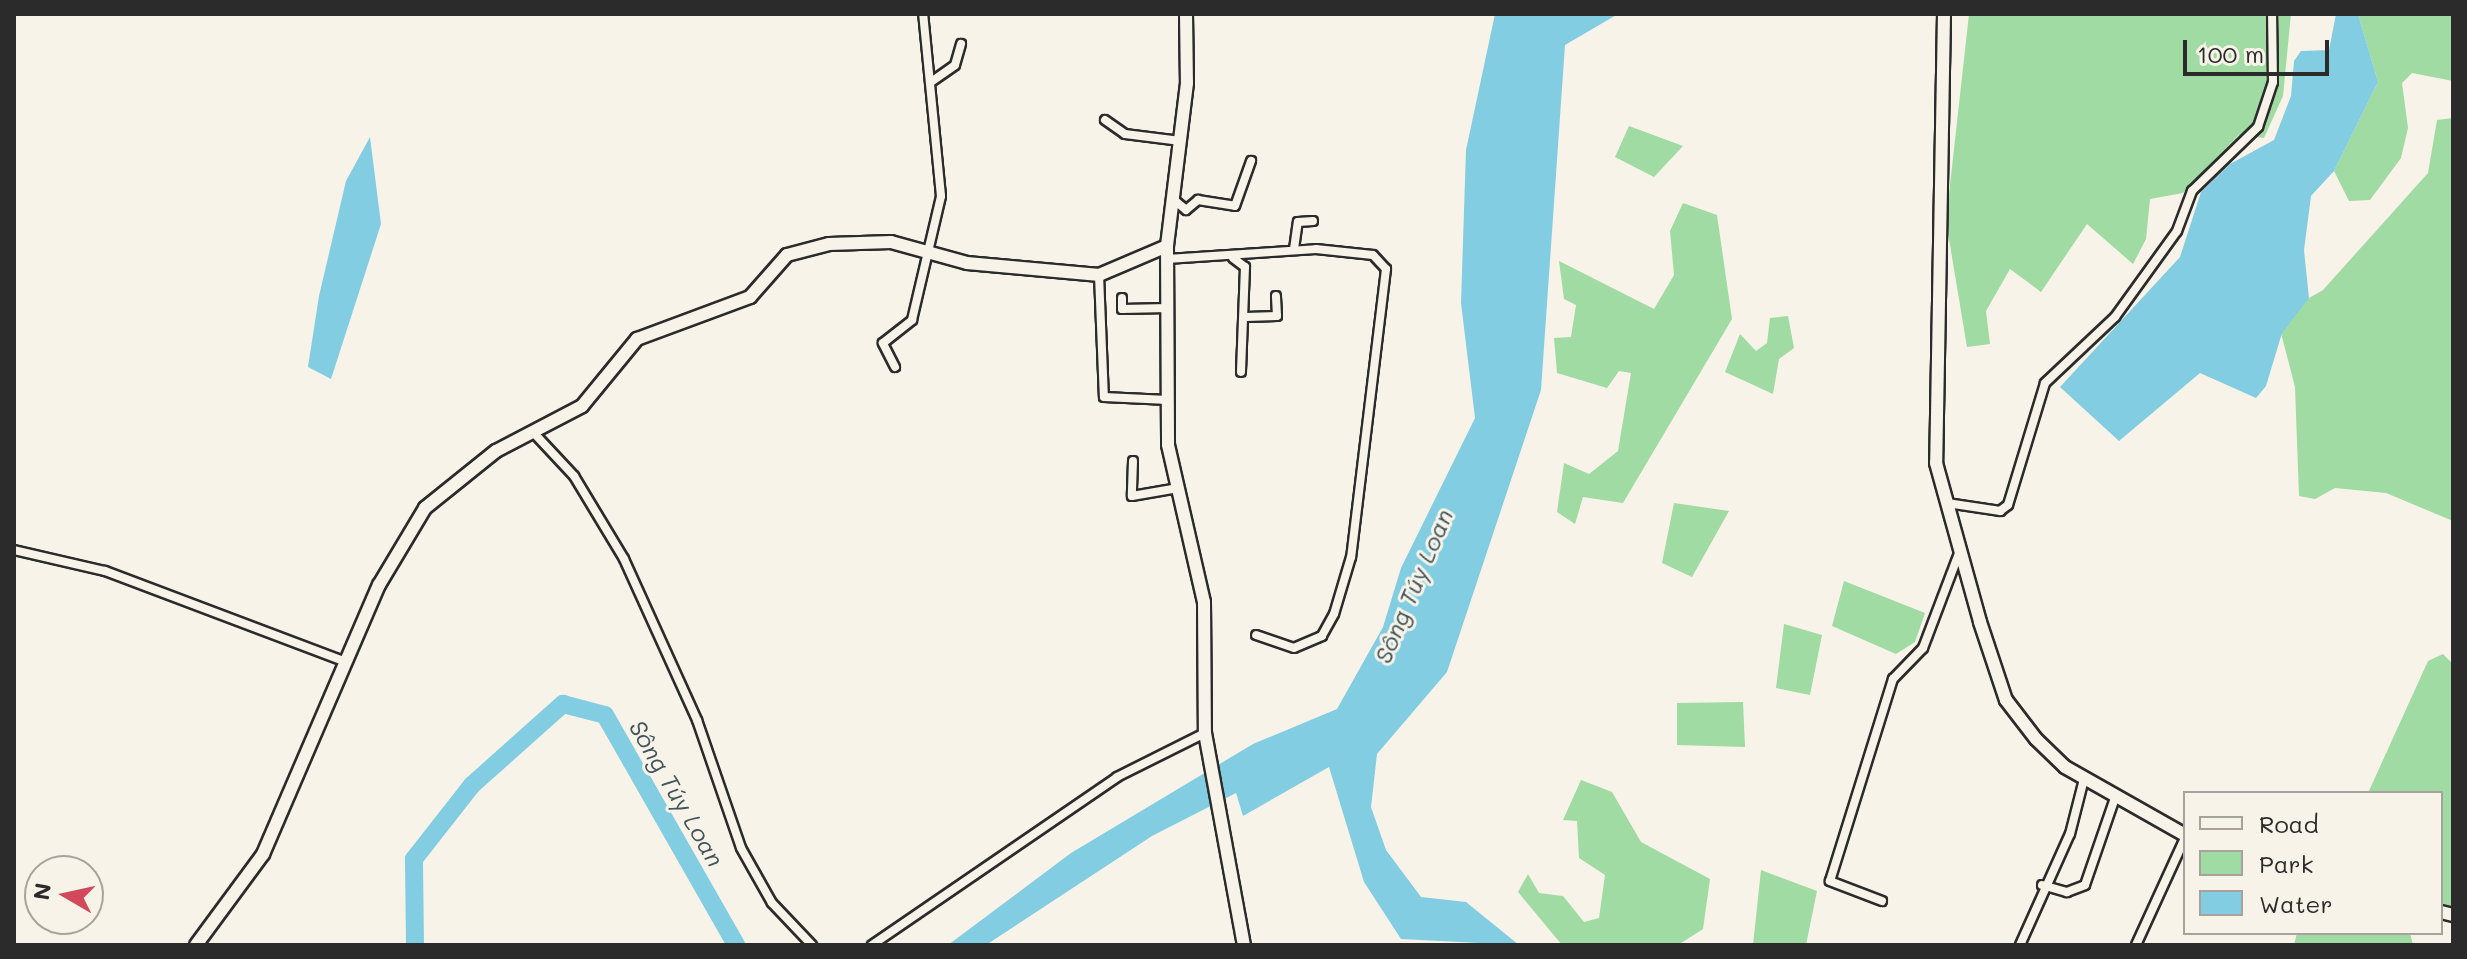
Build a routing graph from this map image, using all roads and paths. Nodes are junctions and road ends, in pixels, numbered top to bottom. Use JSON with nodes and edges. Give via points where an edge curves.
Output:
{"nodes":[{"id":1,"x":923,"y":14,"type":"edge"},
{"id":2,"x":1186,"y":14,"type":"edge"},
{"id":3,"x":1944,"y":14,"type":"edge"},
{"id":4,"x":2272,"y":14,"type":"edge"},
{"id":5,"x":961,"y":44,"type":"dead end"},
{"id":6,"x":931,"y":82,"type":"junction"},
{"id":7,"x":1105,"y":120,"type":"dead end"},
{"id":8,"x":1181,"y":141,"type":"junction"},
{"id":9,"x":1251,"y":161,"type":"dead end"},
{"id":10,"x":1173,"y":199,"type":"junction"},
{"id":11,"x":1313,"y":221,"type":"dead end"},
{"id":12,"x":1294,"y":249,"type":"junction"},
{"id":13,"x":926,"y":252,"type":"junction"},
{"id":14,"x":1167,"y":253,"type":"junction"},
{"id":15,"x":1232,"y":257,"type":"junction"},
{"id":16,"x":1099,"y":275,"type":"junction"},
{"id":17,"x":1276,"y":296,"type":"dead end"},
{"id":18,"x":1122,"y":298,"type":"dead end"},
{"id":19,"x":1168,"y":308,"type":"junction"},
{"id":20,"x":1246,"y":317,"type":"junction"},
{"id":21,"x":895,"y":367,"type":"dead end"},
{"id":22,"x":1241,"y":372,"type":"dead end"},
{"id":23,"x":1168,"y":400,"type":"junction"},
{"id":24,"x":532,"y":431,"type":"junction"},
{"id":25,"x":1133,"y":461,"type":"dead end"},
{"id":26,"x":1172,"y":489,"type":"junction"},
{"id":27,"x":1947,"y":503,"type":"junction"},
{"id":28,"x":14,"y":550,"type":"edge"},
{"id":29,"x":1960,"y":552,"type":"junction"},
{"id":30,"x":1256,"y":635,"type":"dead end"},
{"id":31,"x":346,"y":662,"type":"junction"},
{"id":32,"x":1205,"y":733,"type":"junction"},
{"id":33,"x":2084,"y":779,"type":"junction"},
{"id":34,"x":2115,"y":798,"type":"junction"},
{"id":35,"x":2183,"y":836,"type":"edge"},
{"id":36,"x":2183,"y":841,"type":"edge"},
{"id":37,"x":2042,"y":885,"type":"junction"},
{"id":38,"x":1882,"y":901,"type":"dead end"},
{"id":39,"x":196,"y":945,"type":"edge"},
{"id":40,"x":812,"y":945,"type":"edge"},
{"id":41,"x":872,"y":945,"type":"edge"},
{"id":42,"x":1244,"y":945,"type":"edge"},
{"id":43,"x":2020,"y":945,"type":"edge"},
{"id":44,"x":2136,"y":945,"type":"edge"}],
"edges":[{"from":1,"to":6,"type":"street"},
{"from":2,"to":8,"type":"street"},
{"from":3,"to":27,"type":"street","via":[[1936,463]]},
{"from":4,"to":27,"type":"street","via":[[2273,82],[2258,127],[2192,191],[2177,231],[2115,317],[2061,360],[2045,383],[2008,505],[2000,511]]},
{"from":5,"to":6,"type":"street","via":[[955,65]]},
{"from":6,"to":13,"type":"street","via":[[941,196]]},
{"from":7,"to":8,"type":"street","via":[[1125,134]]},
{"from":8,"to":10,"type":"street"},
{"from":9,"to":10,"type":"street","via":[[1235,206],[1198,200],[1186,210]]},
{"from":10,"to":14,"type":"street"},
{"from":11,"to":12,"type":"street","via":[[1298,222]]},
{"from":12,"to":15,"type":"street"},
{"from":12,"to":30,"type":"street","via":[[1373,255],[1386,269],[1351,557],[1334,614],[1322,636],[1294,648]]},
{"from":13,"to":16,"type":"street","via":[[1011,270]]},
{"from":13,"to":21,"type":"street","via":[[911,322],[883,343]]},
{"from":13,"to":24,"type":"street","via":[[891,242],[829,244],[787,255],[750,297],[637,339],[582,406]]},
{"from":14,"to":15,"type":"street"},
{"from":14,"to":16,"type":"street"},
{"from":14,"to":19,"type":"street"},
{"from":15,"to":20,"type":"street","via":[[1245,267]]},
{"from":16,"to":23,"type":"street","via":[[1104,397]]},
{"from":17,"to":20,"type":"street","via":[[1277,316]]},
{"from":18,"to":19,"type":"street","via":[[1122,309]]},
{"from":19,"to":23,"type":"street"},
{"from":20,"to":22,"type":"street"},
{"from":23,"to":26,"type":"street"},
{"from":24,"to":31,"type":"street","via":[[425,508],[379,585]]},
{"from":24,"to":40,"type":"street","via":[[574,476],[624,559],[697,720],[741,848],[772,903]]},
{"from":25,"to":26,"type":"street","via":[[1130,500]]},
{"from":26,"to":32,"type":"street","via":[[1204,602]]},
{"from":27,"to":29,"type":"street"},
{"from":28,"to":31,"type":"street","via":[[105,571]]},
{"from":29,"to":33,"type":"street","via":[[2006,700],[2036,739]]},
{"from":29,"to":38,"type":"street","via":[[1923,648],[1893,679],[1830,881]]},
{"from":31,"to":39,"type":"street","via":[[263,854]]},
{"from":32,"to":41,"type":"street","via":[[1117,777]]},
{"from":32,"to":42,"type":"street"},
{"from":33,"to":34,"type":"street"},
{"from":33,"to":37,"type":"street","via":[[2070,834]]},
{"from":34,"to":35,"type":"street"},
{"from":34,"to":37,"type":"street","via":[[2085,885],[2067,892]]},
{"from":36,"to":44,"type":"street"},
{"from":37,"to":43,"type":"street"}]}
